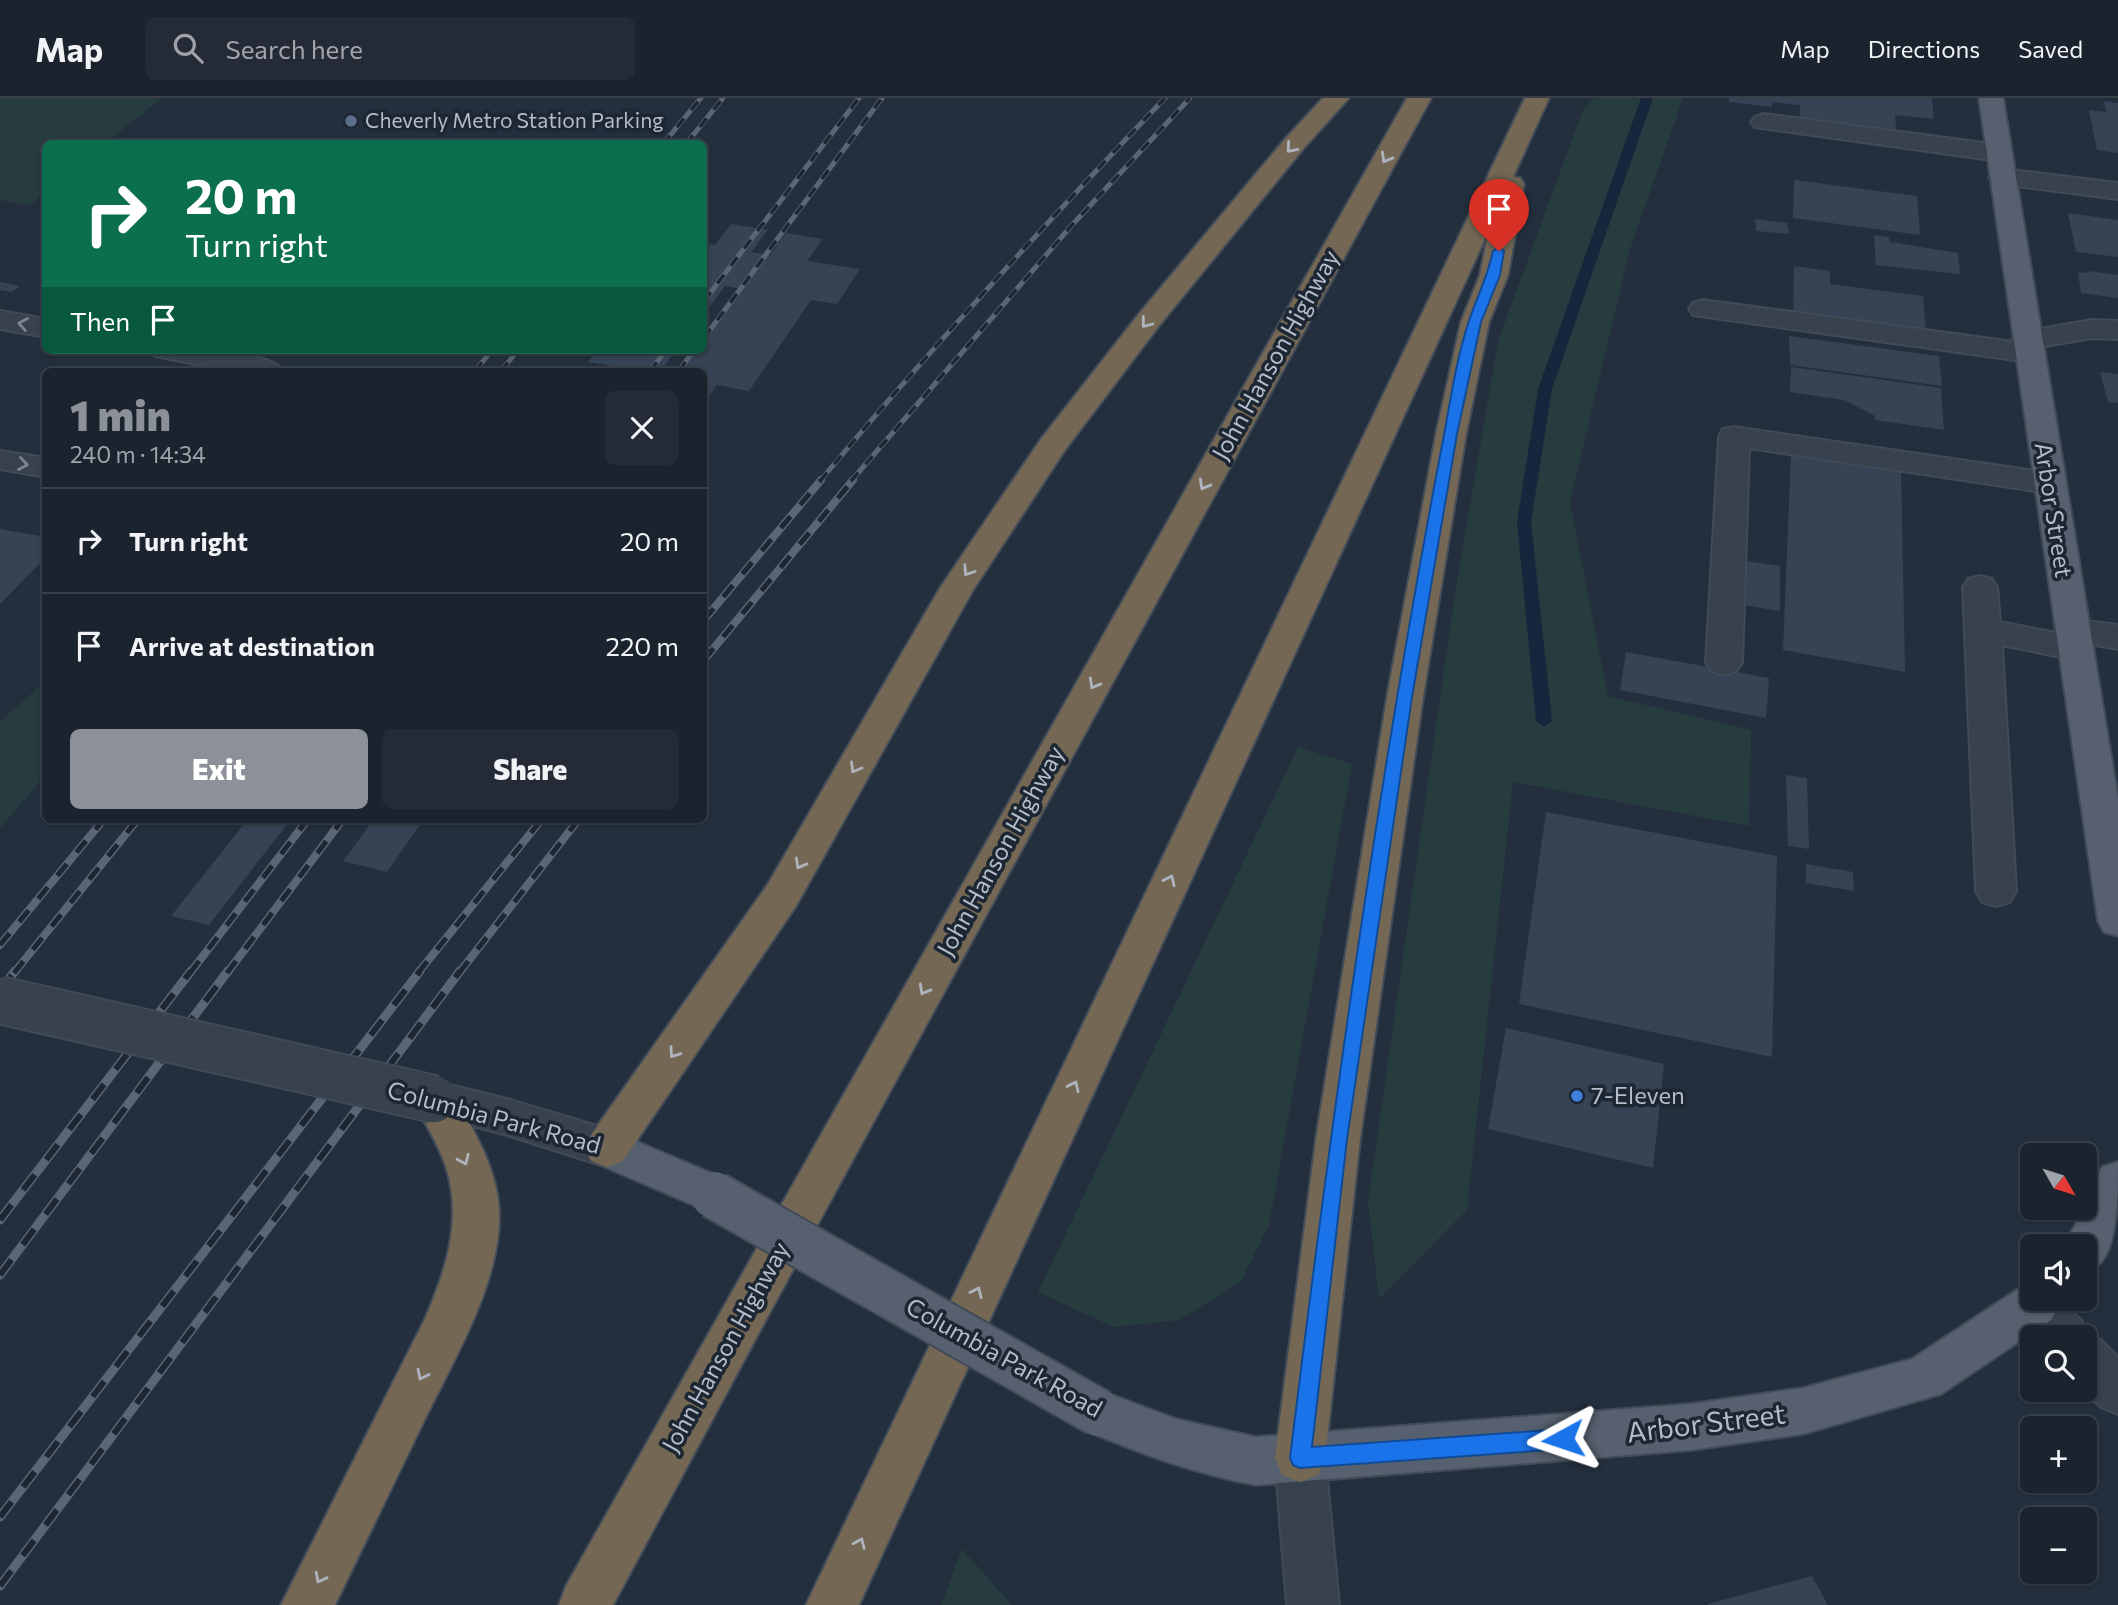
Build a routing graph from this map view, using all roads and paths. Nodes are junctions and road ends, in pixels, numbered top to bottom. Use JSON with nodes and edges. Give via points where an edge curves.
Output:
{"nodes":[{"id":1,"x":1337,"y":98,"type":"edge"},
{"id":2,"x":1419,"y":98,"type":"edge"},
{"id":3,"x":1992,"y":98,"type":"edge"},
{"id":4,"x":1529,"y":114,"type":"edge"},
{"id":5,"x":1763,"y":122,"type":"dead end"},
{"id":6,"x":2001,"y":165,"type":"junction"},
{"id":7,"x":2118,"y":191,"type":"edge"},
{"id":8,"x":1703,"y":309,"type":"dead end"},
{"id":9,"x":0,"y":320,"type":"edge"},
{"id":10,"x":42,"y":327,"type":"edge"},
{"id":11,"x":2118,"y":330,"type":"edge"},
{"id":12,"x":2028,"y":346,"type":"junction"},
{"id":13,"x":185,"y":354,"type":"edge"},
{"id":14,"x":253,"y":368,"type":"edge"},
{"id":15,"x":0,"y":460,"type":"edge"},
{"id":16,"x":42,"y":467,"type":"edge"},
{"id":17,"x":2049,"y":483,"type":"junction"},
{"id":18,"x":1980,"y":587,"type":"dead end"},
{"id":19,"x":1983,"y":630,"type":"junction"},
{"id":20,"x":2118,"y":637,"type":"edge"},
{"id":21,"x":2073,"y":639,"type":"junction"},
{"id":22,"x":1724,"y":663,"type":"dead end"},
{"id":23,"x":1996,"y":891,"type":"dead end"},
{"id":24,"x":2118,"y":921,"type":"edge"},
{"id":25,"x":0,"y":1000,"type":"edge"},
{"id":26,"x":434,"y":1099,"type":"junction"},
{"id":27,"x":607,"y":1148,"type":"junction"},
{"id":28,"x":2118,"y":1181,"type":"edge"},
{"id":29,"x":2095,"y":1234,"type":"edge"},
{"id":30,"x":2047,"y":1314,"type":"edge"},
{"id":31,"x":2097,"y":1369,"type":"edge"},
{"id":32,"x":2118,"y":1391,"type":"edge"},
{"id":33,"x":1300,"y":1458,"type":"junction"},
{"id":34,"x":307,"y":1605,"type":"edge"},
{"id":35,"x":585,"y":1605,"type":"edge"},
{"id":36,"x":832,"y":1605,"type":"edge"},
{"id":37,"x":1312,"y":1605,"type":"edge"}],
"edges":[{"from":1,"to":27,"type":"highway","one_way":true,"via":[[1147,321],[1052,446],[957,588],[782,895]]},
{"from":2,"to":35,"type":"highway","name":"John Hanson Highway","one_way":true},
{"from":3,"to":6,"type":"main road","name":"Arbor Street"},
{"from":4,"to":33,"type":"highway","via":[[1494,275],[1475,322],[1451,434],[1405,697],[1338,1139]]},
{"from":36,"to":4,"type":"highway","one_way":true},
{"from":5,"to":6,"type":"street"},
{"from":6,"to":7,"type":"street"},
{"from":6,"to":12,"type":"main road","name":"Arbor Street"},
{"from":8,"to":12,"type":"street"},
{"from":10,"to":9,"type":"street","one_way":true},
{"from":11,"to":12,"type":"street","via":[[2092,328]]},
{"from":12,"to":17,"type":"main road","name":"Arbor Street"},
{"from":13,"to":14,"type":"street"},
{"from":15,"to":16,"type":"street","one_way":true},
{"from":17,"to":21,"type":"main road","name":"Arbor Street"},
{"from":17,"to":22,"type":"street","via":[[1734,436]]},
{"from":18,"to":19,"type":"street"},
{"from":19,"to":21,"type":"street"},
{"from":19,"to":23,"type":"street"},
{"from":20,"to":21,"type":"street"},
{"from":21,"to":24,"type":"main road","name":"Arbor Street"},
{"from":25,"to":26,"type":"street","name":"Columbia Park Road","bridge":true},
{"from":26,"to":27,"type":"street","name":"Columbia Park Road"},
{"from":26,"to":34,"type":"highway","one_way":true,"via":[[473,1185],[478,1219],[474,1248],[463,1288],[443,1332]]},
{"from":27,"to":33,"type":"main road","name":"Columbia Park Road","bridge":true,"via":[[714,1195],[1099,1413],[1208,1453],[1256,1461]]},
{"from":28,"to":29,"type":"main road"},
{"from":30,"to":33,"type":"main road","name":"Arbor Street","via":[[1924,1378],[1803,1411],[1691,1427]]},
{"from":31,"to":32,"type":"street"},
{"from":33,"to":37,"type":"street"}]}
